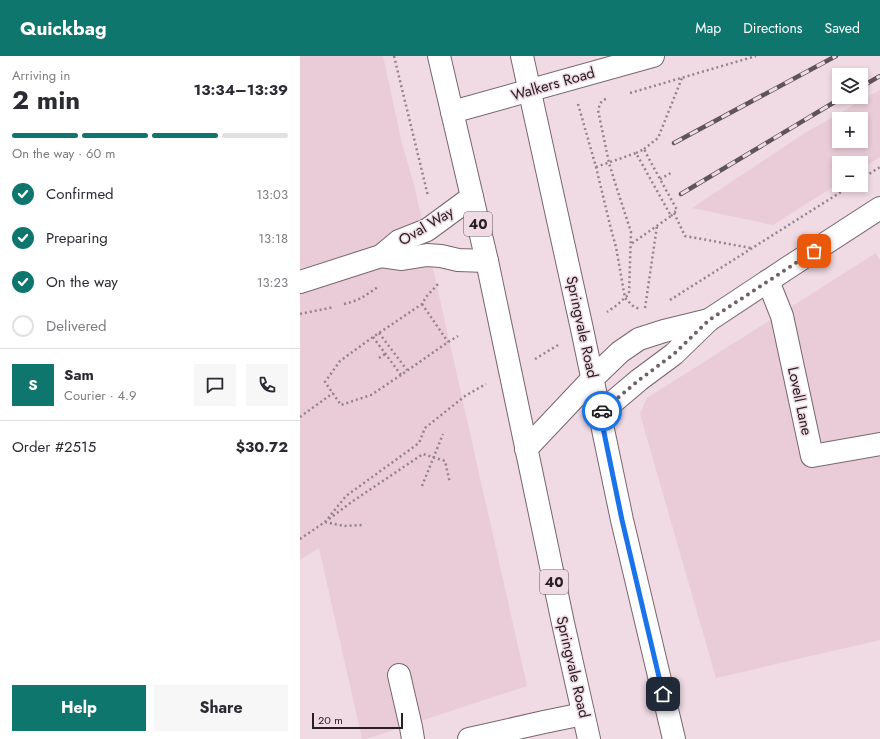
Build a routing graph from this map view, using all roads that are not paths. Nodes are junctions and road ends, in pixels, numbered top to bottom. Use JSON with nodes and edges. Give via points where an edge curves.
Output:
{"nodes":[{"id":1,"x":439,"y":56,"type":"edge"},
{"id":2,"x":522,"y":56,"type":"edge"},
{"id":3,"x":654,"y":56,"type":"edge"},
{"id":4,"x":530,"y":91,"type":"junction"},
{"id":5,"x":452,"y":112,"type":"junction"},
{"id":6,"x":472,"y":197,"type":"junction"},
{"id":7,"x":880,"y":208,"type":"edge"},
{"id":8,"x":381,"y":256,"type":"junction"},
{"id":9,"x":487,"y":261,"type":"junction"},
{"id":10,"x":768,"y":281,"type":"junction"},
{"id":11,"x":300,"y":282,"type":"edge"},
{"id":12,"x":709,"y":320,"type":"junction"},
{"id":13,"x":593,"y":378,"type":"junction"},
{"id":14,"x":600,"y":413,"type":"junction"},
{"id":15,"x":880,"y":444,"type":"edge"},
{"id":16,"x":526,"y":449,"type":"junction"},
{"id":17,"x":399,"y":675,"type":"dead end"},
{"id":18,"x":583,"y":714,"type":"junction"},
{"id":19,"x":413,"y":739,"type":"edge"},
{"id":20,"x":469,"y":739,"type":"edge"},
{"id":21,"x":589,"y":739,"type":"edge"},
{"id":22,"x":674,"y":739,"type":"edge"}],
"edges":[{"from":1,"to":5,"type":"main road","name":"Springvale Road","number":"40"},
{"from":2,"to":4,"type":"main road","name":"Springvale Road"},
{"from":3,"to":4,"type":"main road","name":"Walkers Road"},
{"from":4,"to":5,"type":"main road","name":"Walkers Road"},
{"from":4,"to":13,"type":"main road","name":"Springvale Road"},
{"from":5,"to":6,"type":"main road","name":"Springvale Road","number":"40"},
{"from":6,"to":8,"type":"main road","name":"Oval Way","via":[[427,230],[400,242]]},
{"from":6,"to":9,"type":"main road","name":"Springvale Road","number":"40"},
{"from":7,"to":10,"type":"main road"},
{"from":8,"to":9,"type":"main road","name":"Oval Way","via":[[402,259],[427,255]]},
{"from":8,"to":11,"type":"main road","name":"Oval Way"},
{"from":9,"to":16,"type":"main road","name":"Springvale Road","number":"40"},
{"from":10,"to":12,"type":"main road"},
{"from":10,"to":15,"type":"main road","name":"Lovell Lane","via":[[782,316],[812,456]]},
{"from":12,"to":13,"type":"main road","via":[[639,339],[620,352]]},
{"from":12,"to":14,"type":"main road","via":[[674,354]]},
{"from":13,"to":14,"type":"main road","name":"Springvale Road"},
{"from":13,"to":16,"type":"main road"},
{"from":14,"to":22,"type":"main road","name":"Springvale Road","via":[[622,520]]},
{"from":16,"to":18,"type":"main road","name":"Springvale Road","number":"40"},
{"from":17,"to":19,"type":"main road"},
{"from":18,"to":20,"type":"main road"},
{"from":18,"to":21,"type":"main road","name":"Springvale Road","number":"40"}]}
